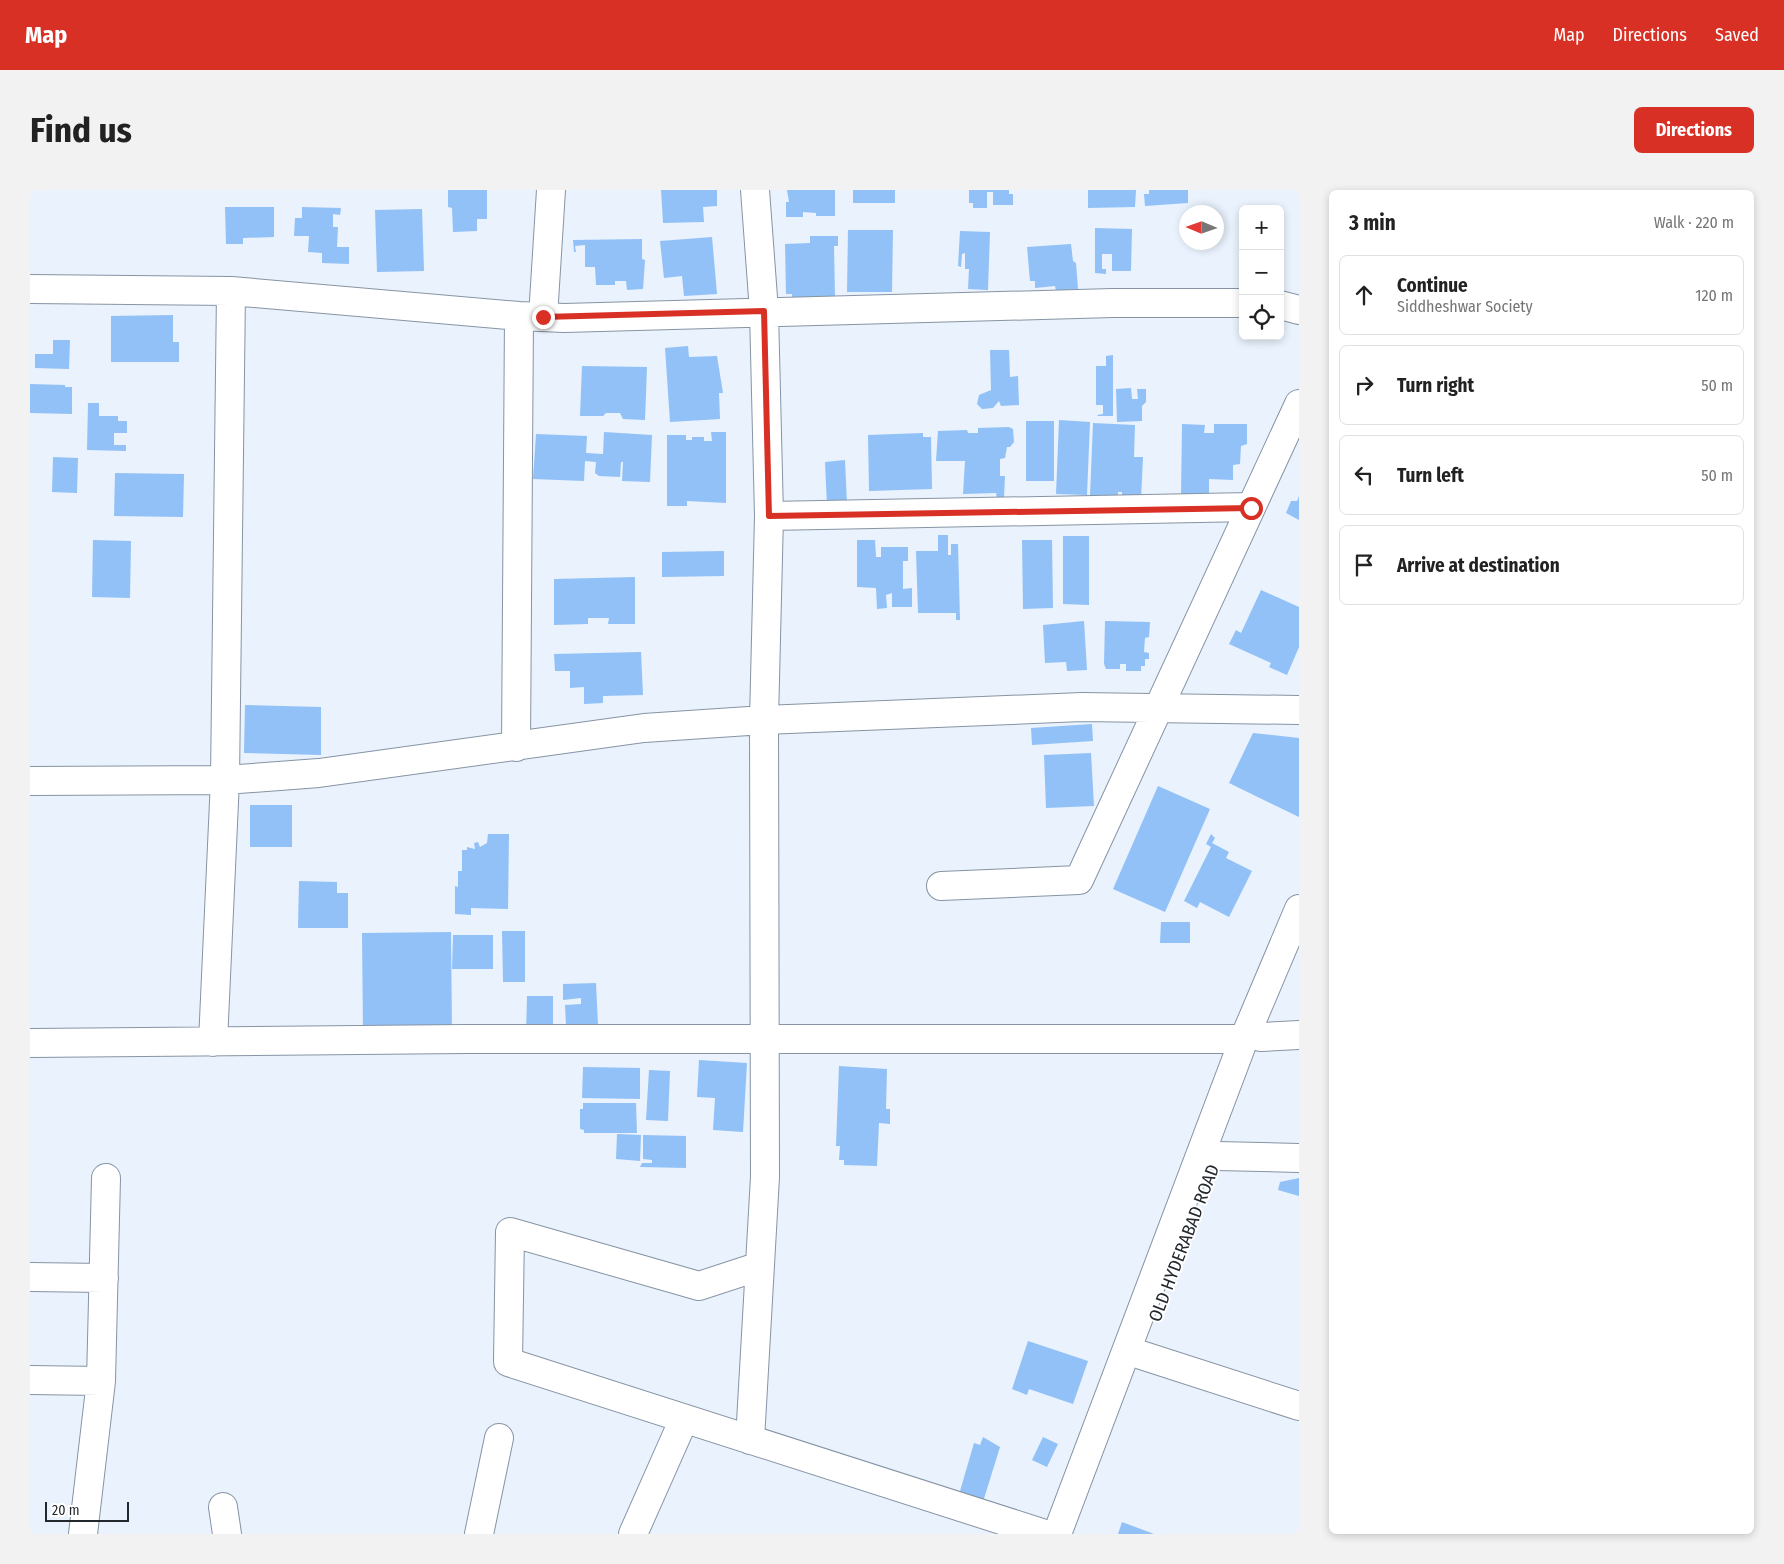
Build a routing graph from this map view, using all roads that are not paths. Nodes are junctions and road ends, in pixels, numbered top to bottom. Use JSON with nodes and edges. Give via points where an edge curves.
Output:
{"nodes":[{"id":1,"x":551,"y":190,"type":"edge"},
{"id":2,"x":755,"y":190,"type":"edge"},
{"id":3,"x":30,"y":289,"type":"edge"},
{"id":4,"x":231,"y":291,"type":"junction"},
{"id":5,"x":1239,"y":303,"type":"edge"},
{"id":6,"x":1284,"y":306,"type":"edge"},
{"id":7,"x":1299,"y":310,"type":"edge"},
{"id":8,"x":764,"y":311,"type":"junction"},
{"id":9,"x":531,"y":317,"type":"junction"},
{"id":10,"x":1299,"y":404,"type":"edge"},
{"id":11,"x":1251,"y":508,"type":"junction"},
{"id":12,"x":769,"y":516,"type":"junction"},
{"id":13,"x":1159,"y":707,"type":"junction"},
{"id":14,"x":1299,"y":710,"type":"edge"},
{"id":15,"x":764,"y":720,"type":"junction"},
{"id":16,"x":516,"y":747,"type":"junction"},
{"id":17,"x":30,"y":780,"type":"edge"},
{"id":18,"x":225,"y":780,"type":"junction"},
{"id":19,"x":940,"y":886,"type":"dead end"},
{"id":20,"x":1299,"y":909,"type":"edge"},
{"id":21,"x":1299,"y":952,"type":"edge"},
{"id":22,"x":1299,"y":1035,"type":"edge"},
{"id":23,"x":1252,"y":1038,"type":"junction"},
{"id":24,"x":763,"y":1039,"type":"junction"},
{"id":25,"x":213,"y":1042,"type":"junction"},
{"id":26,"x":30,"y":1043,"type":"edge"},
{"id":27,"x":1217,"y":1156,"type":"junction"},
{"id":28,"x":1299,"y":1158,"type":"edge"},
{"id":29,"x":106,"y":1178,"type":"dead end"},
{"id":30,"x":760,"y":1266,"type":"junction"},
{"id":31,"x":30,"y":1277,"type":"edge"},
{"id":32,"x":104,"y":1278,"type":"junction"},
{"id":33,"x":1141,"y":1355,"type":"junction"},
{"id":34,"x":30,"y":1380,"type":"edge"},
{"id":35,"x":102,"y":1381,"type":"junction"},
{"id":36,"x":1299,"y":1406,"type":"edge"},
{"id":37,"x":684,"y":1419,"type":"junction"},
{"id":38,"x":499,"y":1438,"type":"dead end"},
{"id":39,"x":750,"y":1440,"type":"junction"},
{"id":40,"x":224,"y":1507,"type":"dead end"},
{"id":41,"x":83,"y":1534,"type":"edge"},
{"id":42,"x":227,"y":1534,"type":"edge"},
{"id":43,"x":479,"y":1534,"type":"edge"},
{"id":44,"x":633,"y":1534,"type":"edge"},
{"id":45,"x":1046,"y":1534,"type":"edge"},
{"id":46,"x":1057,"y":1534,"type":"edge"},
{"id":47,"x":1069,"y":1534,"type":"edge"}],
"edges":[{"from":1,"to":9,"type":"street"},
{"from":2,"to":8,"type":"street"},
{"from":3,"to":4,"type":"street"},
{"from":4,"to":9,"type":"street"},
{"from":4,"to":18,"type":"street"},
{"from":5,"to":8,"type":"street","via":[[1113,302]]},
{"from":6,"to":7,"type":"street"},
{"from":8,"to":9,"type":"street"},
{"from":8,"to":12,"type":"street"},
{"from":9,"to":16,"type":"street"},
{"from":10,"to":11,"type":"street"},
{"from":11,"to":12,"type":"street"},
{"from":11,"to":13,"type":"street"},
{"from":12,"to":15,"type":"street"},
{"from":13,"to":14,"type":"street"},
{"from":13,"to":15,"type":"street","via":[[1082,707]]},
{"from":13,"to":19,"type":"street","via":[[1079,880]]},
{"from":15,"to":16,"type":"street","via":[[644,728]]},
{"from":15,"to":24,"type":"street"},
{"from":16,"to":18,"type":"street","via":[[320,773]]},
{"from":17,"to":18,"type":"street"},
{"from":18,"to":25,"type":"street"},
{"from":20,"to":23,"type":"street"},
{"from":21,"to":23,"type":"street","name":"OLD HYDERABAD ROAD"},
{"from":22,"to":23,"type":"street"},
{"from":23,"to":24,"type":"street"},
{"from":23,"to":27,"type":"street","name":"OLD HYDERABAD ROAD"},
{"from":23,"to":46,"type":"street"},
{"from":24,"to":25,"type":"street"},
{"from":24,"to":30,"type":"street","via":[[765,1177]]},
{"from":25,"to":26,"type":"street"},
{"from":27,"to":28,"type":"street"},
{"from":27,"to":33,"type":"street","name":"OLD HYDERABAD ROAD"},
{"from":29,"to":32,"type":"street"},
{"from":30,"to":37,"type":"street","via":[[699,1286],[510,1232],[508,1362]]},
{"from":30,"to":39,"type":"street"},
{"from":31,"to":32,"type":"street"},
{"from":32,"to":35,"type":"street"},
{"from":33,"to":36,"type":"street"},
{"from":33,"to":47,"type":"street","name":"OLD HYDERABAD ROAD"},
{"from":34,"to":35,"type":"street"},
{"from":35,"to":41,"type":"street"},
{"from":37,"to":39,"type":"street"},
{"from":37,"to":44,"type":"street"},
{"from":38,"to":43,"type":"street"},
{"from":39,"to":45,"type":"street"},
{"from":40,"to":42,"type":"street"}]}
